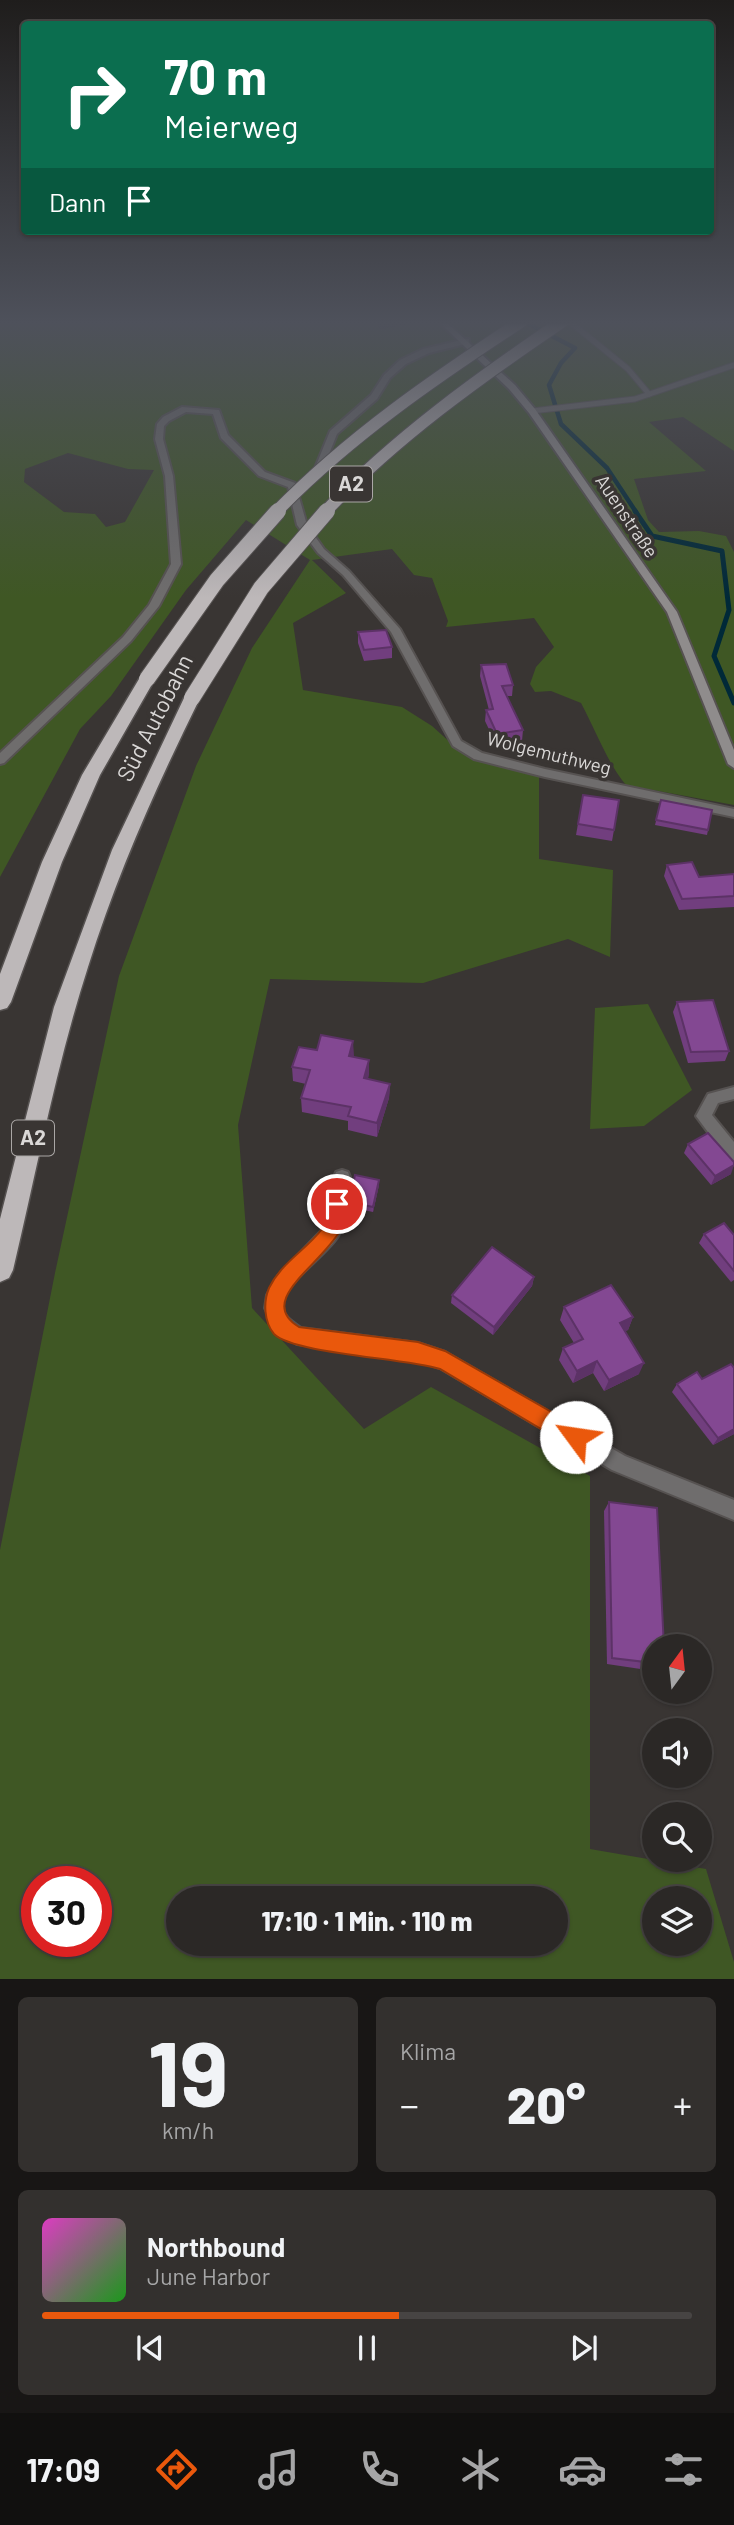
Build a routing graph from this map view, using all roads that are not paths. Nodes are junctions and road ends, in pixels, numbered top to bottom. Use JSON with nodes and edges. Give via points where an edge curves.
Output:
{"nodes":[{"id":1,"x":174,"y":413,"type":"edge"},
{"id":2,"x":216,"y":413,"type":"edge"},
{"id":3,"x":355,"y":413,"type":"edge"},
{"id":4,"x":389,"y":413,"type":"edge"},
{"id":5,"x":432,"y":413,"type":"edge"},
{"id":6,"x":534,"y":413,"type":"edge"},
{"id":7,"x":292,"y":485,"type":"junction"},
{"id":8,"x":0,"y":760,"type":"edge"},
{"id":9,"x":734,"y":764,"type":"edge"},
{"id":10,"x":734,"y":813,"type":"edge"},
{"id":11,"x":0,"y":1002,"type":"edge"},
{"id":12,"x":734,"y":1093,"type":"edge"},
{"id":13,"x":734,"y":1154,"type":"edge"},
{"id":14,"x":342,"y":1177,"type":"dead end"},
{"id":15,"x":0,"y":1270,"type":"edge"},
{"id":16,"x":734,"y":1510,"type":"edge"}],
"edges":[{"from":1,"to":8,"type":"street","via":[[160,426],[159,439],[169,476],[176,564],[154,606],[127,639]]},
{"from":2,"to":7,"type":"street","via":[[224,436],[262,474]]},
{"from":3,"to":7,"type":"street","via":[[333,433],[319,469]]},
{"from":4,"to":11,"type":"highway","name":"Süd Autobahn","number":"A2","bridge":true,"via":[[303,486],[230,565],[147,679],[91,775]]},
{"from":5,"to":15,"type":"highway","name":"Süd Autobahn","number":"A2","bridge":true,"via":[[338,496],[270,575],[192,698],[134,818],[65,1006]]},
{"from":6,"to":9,"type":"street","name":"Auenstraße","via":[[672,612]]},
{"from":7,"to":10,"type":"street","name":"Wolgemuthweg","via":[[302,524],[320,551],[346,573],[396,631],[457,743],[478,756]]},
{"from":12,"to":13,"type":"street","via":[[713,1098],[704,1116]]},
{"from":14,"to":16,"type":"street","via":[[332,1231],[276,1294],[274,1313],[281,1327],[296,1336],[418,1352],[445,1360],[619,1463]]}]}
